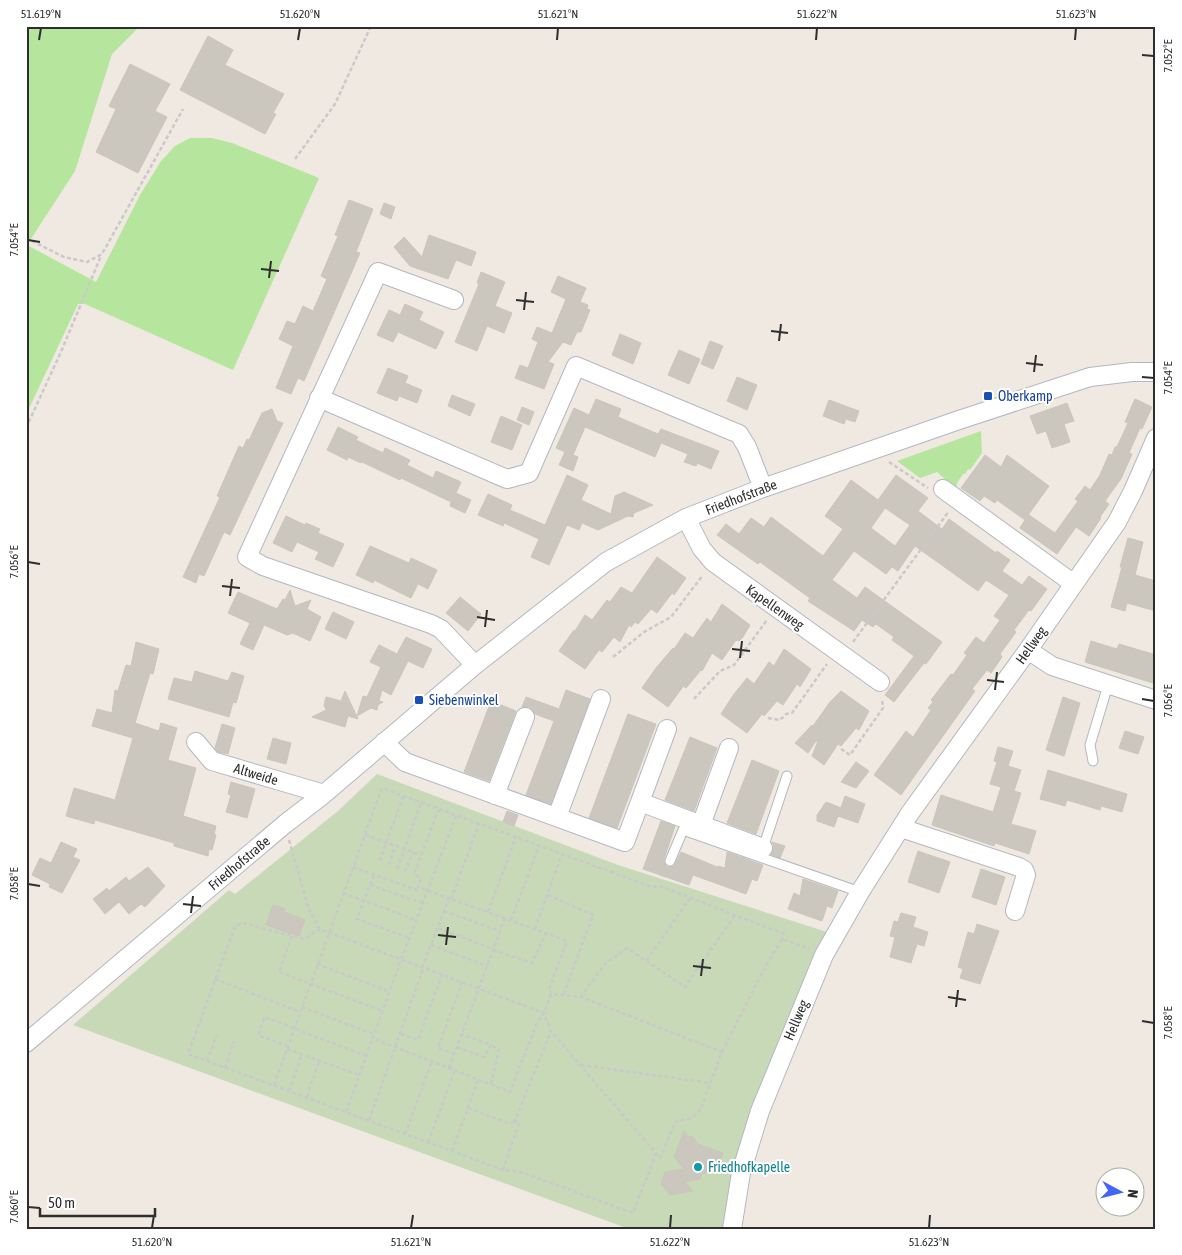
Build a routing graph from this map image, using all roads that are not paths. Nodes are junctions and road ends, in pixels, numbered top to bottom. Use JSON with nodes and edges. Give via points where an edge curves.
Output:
{"nodes":[{"id":1,"x":454,"y":300,"type":"dead end"},
{"id":2,"x":1156,"y":372,"type":"edge"},
{"id":3,"x":319,"y":398,"type":"junction"},
{"id":4,"x":1156,"y":438,"type":"edge"},
{"id":5,"x":763,"y":488,"type":"junction"},
{"id":6,"x":943,"y":492,"type":"road end"},
{"id":7,"x":686,"y":518,"type":"junction"},
{"id":8,"x":1074,"y":584,"type":"junction"},
{"id":9,"x":1028,"y":650,"type":"junction"},
{"id":10,"x":475,"y":665,"type":"junction"},
{"id":11,"x":880,"y":682,"type":"road end"},
{"id":12,"x":1108,"y":685,"type":"junction"},
{"id":13,"x":601,"y":699,"type":"dead end"},
{"id":14,"x":1156,"y":700,"type":"edge"},
{"id":15,"x":525,"y":717,"type":"dead end"},
{"id":16,"x":667,"y":729,"type":"dead end"},
{"id":17,"x":196,"y":742,"type":"dead end"},
{"id":18,"x":384,"y":742,"type":"junction"},
{"id":19,"x":729,"y":748,"type":"dead end"},
{"id":20,"x":1093,"y":761,"type":"dead end"},
{"id":21,"x":787,"y":776,"type":"dead end"},
{"id":22,"x":324,"y":794,"type":"junction"},
{"id":23,"x":495,"y":794,"type":"junction"},
{"id":24,"x":640,"y":802,"type":"junction"},
{"id":25,"x":557,"y":817,"type":"junction"},
{"id":26,"x":701,"y":825,"type":"junction"},
{"id":27,"x":901,"y":828,"type":"junction"},
{"id":28,"x":763,"y":848,"type":"joint"},
{"id":29,"x":670,"y":861,"type":"dead end"},
{"id":30,"x":860,"y":892,"type":"junction"},
{"id":31,"x":1015,"y":912,"type":"dead end"},
{"id":32,"x":26,"y":1043,"type":"edge"},
{"id":33,"x":732,"y":1229,"type":"edge"}],
"edges":[{"from":1,"to":3,"type":"street","via":[[378,272]]},
{"from":2,"to":5,"type":"street","name":"Friedhofstraße","via":[[1090,378]]},
{"from":3,"to":5,"type":"street","via":[[507,480],[529,473],[576,366],[739,434]]},
{"from":3,"to":10,"type":"street","via":[[247,557],[262,566],[431,624],[441,629]]},
{"from":4,"to":8,"type":"street","name":"Hellweg","via":[[1116,522]]},
{"from":5,"to":7,"type":"street","name":"Friedhofstraße"},
{"from":6,"to":8,"type":"street"},
{"from":7,"to":10,"type":"street","name":"Friedhofstraße","via":[[606,562]]},
{"from":7,"to":11,"type":"street","name":"Kapellenweg","via":[[712,562]]},
{"from":8,"to":9,"type":"street","name":"Hellweg"},
{"from":9,"to":12,"type":"street","via":[[1052,666]]},
{"from":9,"to":27,"type":"street","name":"Hellweg"},
{"from":10,"to":18,"type":"street","name":"Friedhofstraße"},
{"from":12,"to":14,"type":"street"},
{"from":12,"to":20,"type":"lane","via":[[1090,745]]},
{"from":13,"to":25,"type":"street"},
{"from":15,"to":23,"type":"street"},
{"from":16,"to":24,"type":"street"},
{"from":17,"to":22,"type":"street","name":"Altweide","via":[[212,760]]},
{"from":18,"to":22,"type":"street","name":"Friedhofstraße"},
{"from":18,"to":23,"type":"street","via":[[405,762]]},
{"from":19,"to":26,"type":"street"},
{"from":21,"to":28,"type":"lane"},
{"from":22,"to":32,"type":"street","name":"Friedhofstraße"},
{"from":23,"to":25,"type":"street"},
{"from":24,"to":25,"type":"street","via":[[625,842]]},
{"from":24,"to":26,"type":"street"},
{"from":26,"to":28,"type":"street"},
{"from":27,"to":30,"type":"street","name":"Hellweg"},
{"from":27,"to":31,"type":"street","via":[[1024,870],[1026,875]]},
{"from":29,"to":30,"type":"lane","via":[[682,830]]},
{"from":30,"to":33,"type":"street","name":"Hellweg","via":[[824,955],[760,1111],[741,1173]]}]}
